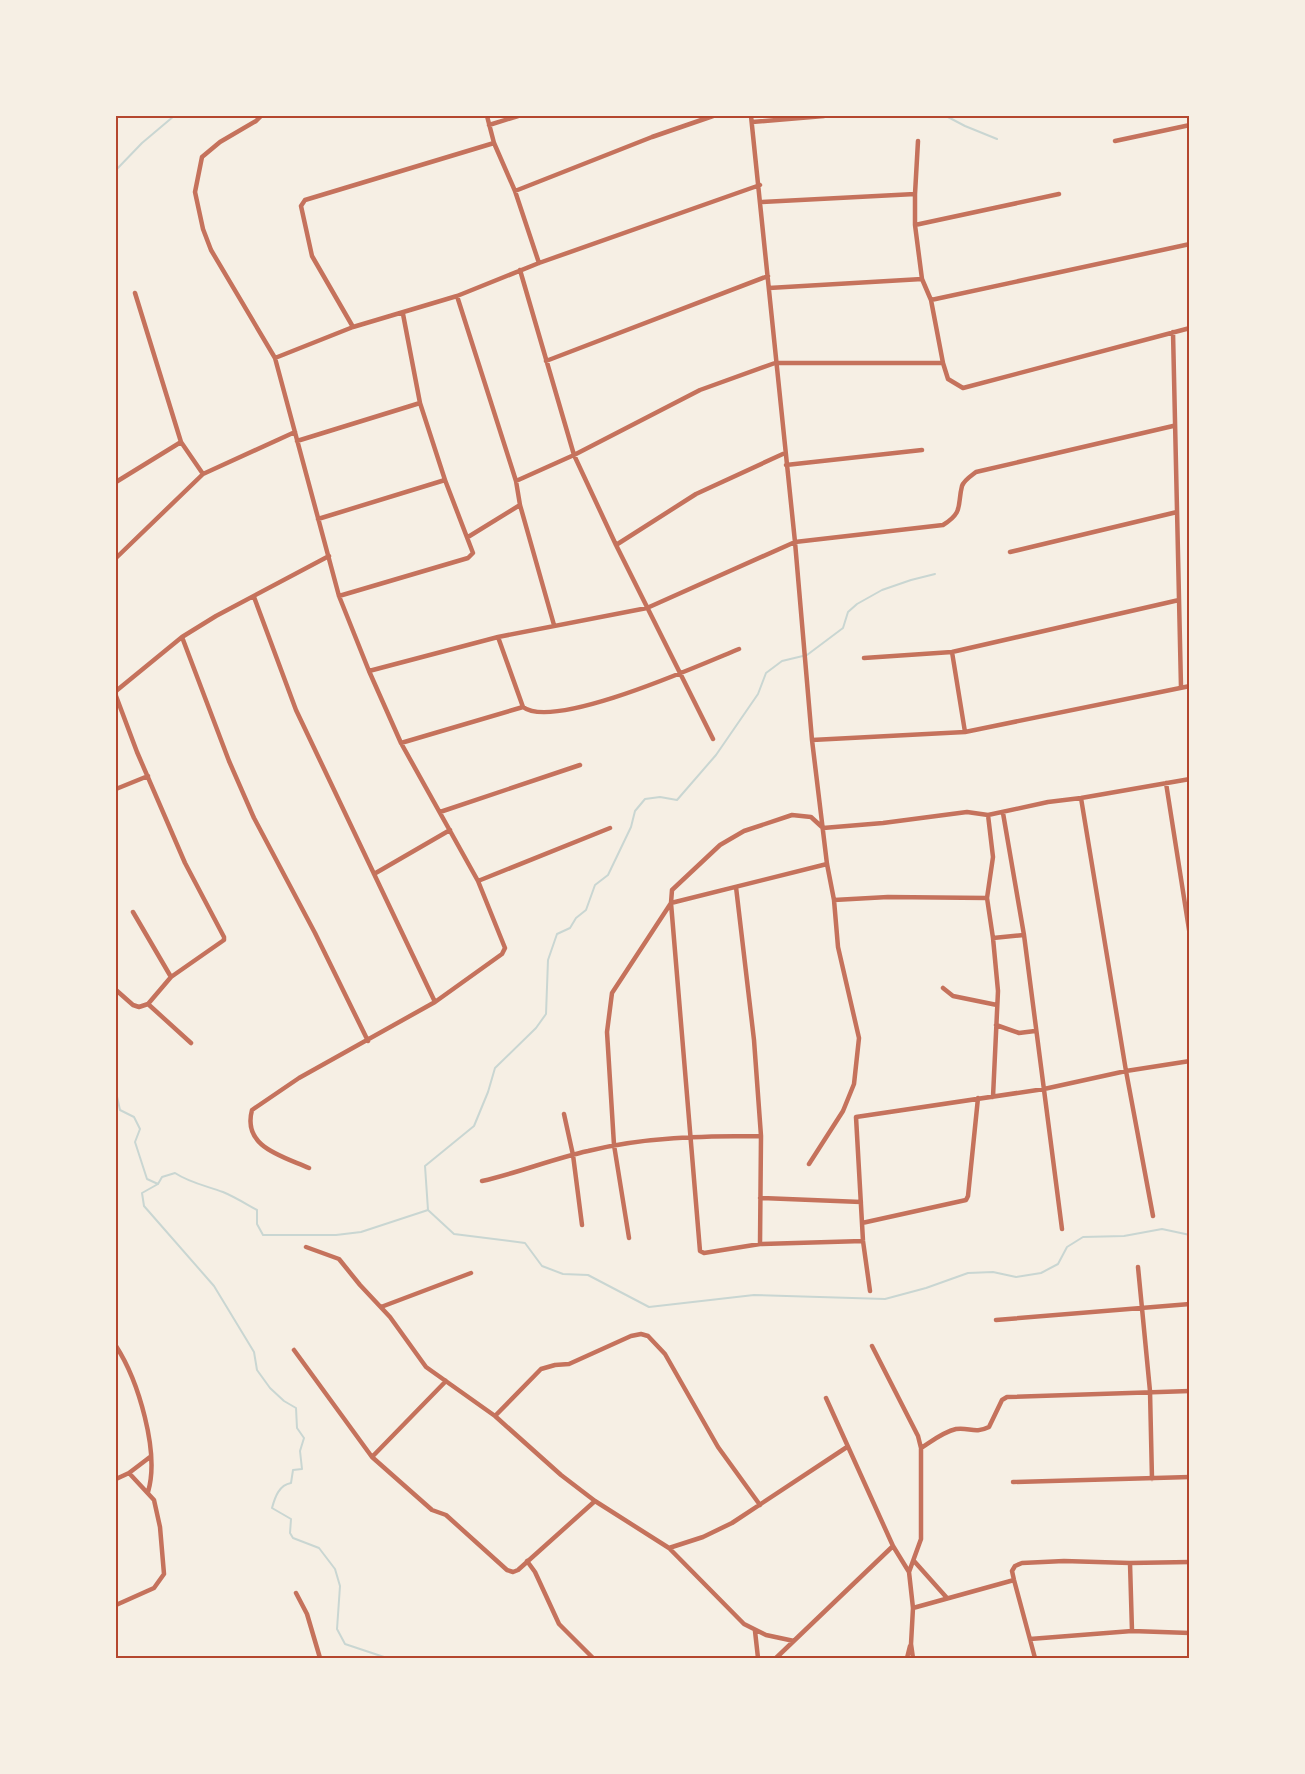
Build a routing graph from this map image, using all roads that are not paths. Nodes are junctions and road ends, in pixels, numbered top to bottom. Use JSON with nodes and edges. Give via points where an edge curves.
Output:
{"nodes":[{"id":1,"x":261,"y":116,"type":"edge"},
{"id":2,"x":487,"y":116,"type":"edge"},
{"id":3,"x":518,"y":116,"type":"edge"},
{"id":4,"x":713,"y":116,"type":"edge"},
{"id":5,"x":751,"y":116,"type":"edge"},
{"id":6,"x":824,"y":116,"type":"edge"},
{"id":7,"x":752,"y":122,"type":"junction"},
{"id":8,"x":489,"y":125,"type":"junction"},
{"id":9,"x":1190,"y":125,"type":"edge"},
{"id":10,"x":918,"y":141,"type":"dead end"},
{"id":11,"x":1115,"y":141,"type":"dead end"},
{"id":12,"x":494,"y":143,"type":"junction"},
{"id":13,"x":760,"y":185,"type":"junction"},
{"id":14,"x":515,"y":191,"type":"junction"},
{"id":15,"x":915,"y":194,"type":"junction"},
{"id":16,"x":1059,"y":194,"type":"dead end"},
{"id":17,"x":761,"y":202,"type":"junction"},
{"id":18,"x":915,"y":225,"type":"junction"},
{"id":19,"x":1190,"y":244,"type":"edge"},
{"id":20,"x":539,"y":263,"type":"junction"},
{"id":21,"x":520,"y":270,"type":"junction"},
{"id":22,"x":768,"y":276,"type":"junction"},
{"id":23,"x":922,"y":279,"type":"junction"},
{"id":24,"x":769,"y":288,"type":"junction"},
{"id":25,"x":135,"y":293,"type":"dead end"},
{"id":26,"x":457,"y":296,"type":"junction"},
{"id":27,"x":931,"y":300,"type":"junction"},
{"id":28,"x":403,"y":314,"type":"junction"},
{"id":29,"x":353,"y":327,"type":"junction"},
{"id":30,"x":1190,"y":328,"type":"edge"},
{"id":31,"x":1173,"y":332,"type":"junction"},
{"id":32,"x":274,"y":358,"type":"junction"},
{"id":33,"x":546,"y":361,"type":"junction"},
{"id":34,"x":776,"y":363,"type":"junction"},
{"id":35,"x":943,"y":363,"type":"junction"},
{"id":36,"x":420,"y":403,"type":"junction"},
{"id":37,"x":1173,"y":426,"type":"junction"},
{"id":38,"x":295,"y":432,"type":"junction"},
{"id":39,"x":297,"y":441,"type":"junction"},
{"id":40,"x":181,"y":442,"type":"junction"},
{"id":41,"x":922,"y":450,"type":"dead end"},
{"id":42,"x":785,"y":453,"type":"junction"},
{"id":43,"x":574,"y":455,"type":"junction"},
{"id":44,"x":786,"y":465,"type":"junction"},
{"id":45,"x":203,"y":474,"type":"junction"},
{"id":46,"x":445,"y":480,"type":"junction"},
{"id":47,"x":116,"y":482,"type":"edge"},
{"id":48,"x":516,"y":482,"type":"junction"},
{"id":49,"x":520,"y":505,"type":"junction"},
{"id":50,"x":1177,"y":512,"type":"junction"},
{"id":51,"x":318,"y":519,"type":"junction"},
{"id":52,"x":468,"y":537,"type":"junction"},
{"id":53,"x":795,"y":542,"type":"junction"},
{"id":54,"x":616,"y":545,"type":"junction"},
{"id":55,"x":1010,"y":552,"type":"dead end"},
{"id":56,"x":329,"y":556,"type":"junction"},
{"id":57,"x":116,"y":558,"type":"edge"},
{"id":58,"x":339,"y":596,"type":"junction"},
{"id":59,"x":254,"y":597,"type":"junction"},
{"id":60,"x":1179,"y":600,"type":"junction"},
{"id":61,"x":647,"y":608,"type":"junction"},
{"id":62,"x":554,"y":625,"type":"junction"},
{"id":63,"x":182,"y":637,"type":"junction"},
{"id":64,"x":498,"y":637,"type":"junction"},
{"id":65,"x":739,"y":649,"type":"dead end"},
{"id":66,"x":952,"y":652,"type":"junction"},
{"id":67,"x":864,"y":658,"type":"dead end"},
{"id":68,"x":369,"y":671,"type":"junction"},
{"id":69,"x":680,"y":673,"type":"junction"},
{"id":70,"x":1190,"y":686,"type":"edge"},
{"id":71,"x":1181,"y":687,"type":"junction"},
{"id":72,"x":116,"y":693,"type":"edge"},
{"id":73,"x":523,"y":707,"type":"junction"},
{"id":74,"x":965,"y":732,"type":"junction"},
{"id":75,"x":713,"y":739,"type":"dead end"},
{"id":76,"x":812,"y":740,"type":"junction"},
{"id":77,"x":401,"y":743,"type":"junction"},
{"id":78,"x":580,"y":765,"type":"dead end"},
{"id":79,"x":148,"y":776,"type":"junction"},
{"id":80,"x":1190,"y":778,"type":"edge"},
{"id":81,"x":1166,"y":783,"type":"junction"},
{"id":82,"x":116,"y":789,"type":"edge"},
{"id":83,"x":1081,"y":798,"type":"junction"},
{"id":84,"x":440,"y":812,"type":"junction"},
{"id":85,"x":1003,"y":813,"type":"junction"},
{"id":86,"x":988,"y":815,"type":"junction"},
{"id":87,"x":610,"y":828,"type":"dead end"},
{"id":88,"x":823,"y":828,"type":"junction"},
{"id":89,"x":450,"y":830,"type":"junction"},
{"id":90,"x":827,"y":864,"type":"junction"},
{"id":91,"x":374,"y":874,"type":"junction"},
{"id":92,"x":478,"y":881,"type":"junction"},
{"id":93,"x":736,"y":887,"type":"junction"},
{"id":94,"x":987,"y":898,"type":"junction"},
{"id":95,"x":834,"y":900,"type":"junction"},
{"id":96,"x":671,"y":903,"type":"junction"},
{"id":97,"x":133,"y":912,"type":"dead end"},
{"id":98,"x":1024,"y":935,"type":"junction"},
{"id":99,"x":1190,"y":936,"type":"edge"},
{"id":100,"x":993,"y":938,"type":"junction"},
{"id":101,"x":171,"y":977,"type":"junction"},
{"id":102,"x":944,"y":988,"type":"dead end"},
{"id":103,"x":116,"y":990,"type":"edge"},
{"id":104,"x":435,"y":1002,"type":"junction"},
{"id":105,"x":148,"y":1004,"type":"junction"},
{"id":106,"x":997,"y":1005,"type":"junction"},
{"id":107,"x":996,"y":1025,"type":"junction"},
{"id":108,"x":1035,"y":1030,"type":"junction"},
{"id":109,"x":368,"y":1041,"type":"junction"},
{"id":110,"x":191,"y":1043,"type":"dead end"},
{"id":111,"x":1190,"y":1061,"type":"edge"},
{"id":112,"x":1126,"y":1071,"type":"junction"},
{"id":113,"x":1044,"y":1089,"type":"junction"},
{"id":114,"x":993,"y":1097,"type":"junction"},
{"id":115,"x":978,"y":1098,"type":"junction"},
{"id":116,"x":564,"y":1113,"type":"dead end"},
{"id":117,"x":691,"y":1136,"type":"junction"},
{"id":118,"x":761,"y":1136,"type":"junction"},
{"id":119,"x":614,"y":1146,"type":"junction"},
{"id":120,"x":573,"y":1155,"type":"junction"},
{"id":121,"x":809,"y":1164,"type":"dead end"},
{"id":122,"x":309,"y":1168,"type":"dead end"},
{"id":123,"x":482,"y":1181,"type":"dead end"},
{"id":124,"x":760,"y":1198,"type":"junction"},
{"id":125,"x":861,"y":1202,"type":"junction"},
{"id":126,"x":1154,"y":1216,"type":"dead end"},
{"id":127,"x":862,"y":1223,"type":"junction"},
{"id":128,"x":582,"y":1225,"type":"dead end"},
{"id":129,"x":1062,"y":1229,"type":"dead end"},
{"id":130,"x":629,"y":1238,"type":"dead end"},
{"id":131,"x":863,"y":1241,"type":"junction"},
{"id":132,"x":760,"y":1244,"type":"junction"},
{"id":133,"x":306,"y":1247,"type":"dead end"},
{"id":134,"x":1138,"y":1267,"type":"dead end"},
{"id":135,"x":471,"y":1273,"type":"dead end"},
{"id":136,"x":870,"y":1292,"type":"dead end"},
{"id":137,"x":1190,"y":1304,"type":"edge"},
{"id":138,"x":381,"y":1307,"type":"junction"},
{"id":139,"x":1142,"y":1309,"type":"junction"},
{"id":140,"x":996,"y":1320,"type":"dead end"},
{"id":141,"x":116,"y":1346,"type":"edge"},
{"id":142,"x":872,"y":1346,"type":"dead end"},
{"id":143,"x":294,"y":1350,"type":"dead end"},
{"id":144,"x":446,"y":1381,"type":"junction"},
{"id":145,"x":1150,"y":1391,"type":"junction"},
{"id":146,"x":1190,"y":1391,"type":"edge"},
{"id":147,"x":826,"y":1398,"type":"dead end"},
{"id":148,"x":495,"y":1416,"type":"junction"},
{"id":149,"x":847,"y":1447,"type":"junction"},
{"id":150,"x":921,"y":1448,"type":"junction"},
{"id":151,"x":150,"y":1457,"type":"junction"},
{"id":152,"x":372,"y":1457,"type":"junction"},
{"id":153,"x":129,"y":1473,"type":"junction"},
{"id":154,"x":1190,"y":1477,"type":"edge"},
{"id":155,"x":116,"y":1479,"type":"edge"},
{"id":156,"x":1152,"y":1479,"type":"junction"},
{"id":157,"x":1013,"y":1482,"type":"dead end"},
{"id":158,"x":148,"y":1492,"type":"junction"},
{"id":159,"x":596,"y":1501,"type":"junction"},
{"id":160,"x":760,"y":1504,"type":"junction"},
{"id":161,"x":893,"y":1546,"type":"junction"},
{"id":162,"x":669,"y":1548,"type":"junction"},
{"id":163,"x":527,"y":1561,"type":"junction"},
{"id":164,"x":914,"y":1561,"type":"junction"},
{"id":165,"x":1190,"y":1562,"type":"edge"},
{"id":166,"x":1130,"y":1563,"type":"junction"},
{"id":167,"x":909,"y":1572,"type":"junction"},
{"id":168,"x":1014,"y":1580,"type":"junction"},
{"id":169,"x":296,"y":1593,"type":"dead end"},
{"id":170,"x":948,"y":1598,"type":"junction"},
{"id":171,"x":116,"y":1605,"type":"edge"},
{"id":172,"x":913,"y":1608,"type":"junction"},
{"id":173,"x":755,"y":1630,"type":"junction"},
{"id":174,"x":1132,"y":1631,"type":"junction"},
{"id":175,"x":1190,"y":1633,"type":"edge"},
{"id":176,"x":1030,"y":1639,"type":"junction"},
{"id":177,"x":794,"y":1641,"type":"junction"},
{"id":178,"x":911,"y":1644,"type":"junction"},
{"id":179,"x":320,"y":1659,"type":"edge"},
{"id":180,"x":593,"y":1659,"type":"edge"},
{"id":181,"x":758,"y":1659,"type":"edge"},
{"id":182,"x":776,"y":1659,"type":"edge"},
{"id":183,"x":906,"y":1659,"type":"edge"},
{"id":184,"x":913,"y":1659,"type":"edge"},
{"id":185,"x":1035,"y":1659,"type":"edge"}],
"edges":[{"from":1,"to":32,"type":"street","via":[[202,157],[195,192],[211,250]]},
{"from":2,"to":8,"type":"street"},
{"from":3,"to":8,"type":"street"},
{"from":4,"to":14,"type":"street"},
{"from":5,"to":7,"type":"street"},
{"from":6,"to":7,"type":"street"},
{"from":7,"to":13,"type":"street"},
{"from":8,"to":12,"type":"street"},
{"from":9,"to":11,"type":"street"},
{"from":10,"to":15,"type":"street"},
{"from":12,"to":14,"type":"street"},
{"from":12,"to":29,"type":"street","via":[[305,200],[302,214],[312,256]]},
{"from":13,"to":17,"type":"street"},
{"from":13,"to":20,"type":"street"},
{"from":14,"to":20,"type":"street"},
{"from":15,"to":17,"type":"street"},
{"from":15,"to":18,"type":"street"},
{"from":16,"to":18,"type":"street"},
{"from":17,"to":22,"type":"street"},
{"from":18,"to":23,"type":"street"},
{"from":19,"to":27,"type":"street"},
{"from":20,"to":21,"type":"street"},
{"from":21,"to":26,"type":"street"},
{"from":21,"to":33,"type":"street"},
{"from":22,"to":24,"type":"street"},
{"from":22,"to":33,"type":"street"},
{"from":23,"to":24,"type":"street"},
{"from":23,"to":27,"type":"street"},
{"from":24,"to":34,"type":"street"},
{"from":25,"to":40,"type":"street"},
{"from":26,"to":28,"type":"street"},
{"from":26,"to":48,"type":"street"},
{"from":27,"to":35,"type":"street"},
{"from":28,"to":29,"type":"street"},
{"from":28,"to":36,"type":"street"},
{"from":29,"to":32,"type":"street"},
{"from":30,"to":31,"type":"street"},
{"from":31,"to":35,"type":"street","via":[[963,388],[948,379]]},
{"from":31,"to":37,"type":"street"},
{"from":32,"to":38,"type":"street"},
{"from":33,"to":43,"type":"street"},
{"from":34,"to":35,"type":"street"},
{"from":34,"to":42,"type":"street"},
{"from":34,"to":43,"type":"street","via":[[700,390]]},
{"from":36,"to":39,"type":"street"},
{"from":36,"to":46,"type":"street"},
{"from":37,"to":50,"type":"street"},
{"from":37,"to":53,"type":"street","via":[[976,472],[962,486],[958,511],[943,525]]},
{"from":38,"to":39,"type":"street"},
{"from":38,"to":45,"type":"street"},
{"from":39,"to":51,"type":"street"},
{"from":40,"to":45,"type":"street"},
{"from":40,"to":47,"type":"street"},
{"from":41,"to":44,"type":"street"},
{"from":42,"to":44,"type":"street"},
{"from":42,"to":54,"type":"street","via":[[696,494]]},
{"from":43,"to":48,"type":"street"},
{"from":43,"to":54,"type":"street"},
{"from":44,"to":53,"type":"street"},
{"from":45,"to":57,"type":"street"},
{"from":46,"to":51,"type":"street"},
{"from":46,"to":52,"type":"street"},
{"from":48,"to":49,"type":"street"},
{"from":49,"to":52,"type":"street"},
{"from":49,"to":62,"type":"street"},
{"from":50,"to":55,"type":"street"},
{"from":50,"to":60,"type":"street"},
{"from":51,"to":56,"type":"street"},
{"from":52,"to":58,"type":"street","via":[[473,553],[468,558]]},
{"from":53,"to":61,"type":"street"},
{"from":53,"to":76,"type":"street"},
{"from":54,"to":61,"type":"street"},
{"from":56,"to":58,"type":"street"},
{"from":56,"to":59,"type":"street"},
{"from":58,"to":68,"type":"street"},
{"from":59,"to":63,"type":"street"},
{"from":59,"to":91,"type":"street","via":[[296,710]]},
{"from":60,"to":66,"type":"street"},
{"from":60,"to":71,"type":"street"},
{"from":61,"to":62,"type":"street"},
{"from":61,"to":69,"type":"street"},
{"from":62,"to":64,"type":"street"},
{"from":63,"to":72,"type":"street"},
{"from":63,"to":109,"type":"street","via":[[254,818]]},
{"from":64,"to":68,"type":"street"},
{"from":64,"to":73,"type":"street"},
{"from":65,"to":69,"type":"street"},
{"from":66,"to":67,"type":"street"},
{"from":66,"to":74,"type":"street"},
{"from":68,"to":77,"type":"street"},
{"from":69,"to":73,"type":"street","via":[[587,707],[542,712]]},
{"from":69,"to":75,"type":"street"},
{"from":70,"to":71,"type":"street"},
{"from":71,"to":74,"type":"street"},
{"from":72,"to":79,"type":"street"},
{"from":73,"to":77,"type":"street"},
{"from":74,"to":76,"type":"street"},
{"from":76,"to":88,"type":"street"},
{"from":77,"to":84,"type":"street"},
{"from":78,"to":84,"type":"street"},
{"from":79,"to":82,"type":"street"},
{"from":79,"to":101,"type":"street","via":[[185,863],[225,937]]},
{"from":80,"to":81,"type":"street"},
{"from":81,"to":83,"type":"street"},
{"from":81,"to":99,"type":"street"},
{"from":83,"to":85,"type":"street"},
{"from":83,"to":112,"type":"street"},
{"from":84,"to":89,"type":"street"},
{"from":85,"to":86,"type":"street"},
{"from":85,"to":98,"type":"street"},
{"from":86,"to":88,"type":"street","via":[[967,812]]},
{"from":86,"to":94,"type":"street","via":[[993,857]]},
{"from":87,"to":92,"type":"street"},
{"from":88,"to":90,"type":"street"},
{"from":88,"to":96,"type":"street","via":[[811,817],[792,815],[744,831],[720,844],[672,890]]},
{"from":89,"to":91,"type":"street"},
{"from":89,"to":92,"type":"street"},
{"from":90,"to":93,"type":"street"},
{"from":90,"to":95,"type":"street"},
{"from":91,"to":104,"type":"street"},
{"from":92,"to":104,"type":"street","via":[[505,951]]},
{"from":93,"to":96,"type":"street"},
{"from":93,"to":118,"type":"street"},
{"from":94,"to":95,"type":"street"},
{"from":94,"to":100,"type":"street"},
{"from":95,"to":121,"type":"street","via":[[839,955],[860,1038],[854,1084],[843,1111]]},
{"from":96,"to":117,"type":"street"},
{"from":96,"to":119,"type":"street","via":[[612,993],[607,1032]]},
{"from":97,"to":101,"type":"street"},
{"from":98,"to":100,"type":"street"},
{"from":98,"to":108,"type":"street"},
{"from":100,"to":106,"type":"street"},
{"from":101,"to":105,"type":"street"},
{"from":102,"to":106,"type":"street","via":[[953,996]]},
{"from":103,"to":105,"type":"street","via":[[133,1005]]},
{"from":104,"to":109,"type":"street"},
{"from":105,"to":110,"type":"street"},
{"from":106,"to":107,"type":"street"},
{"from":107,"to":108,"type":"street","via":[[1018,1032]]},
{"from":107,"to":114,"type":"street"},
{"from":108,"to":113,"type":"street"},
{"from":109,"to":122,"type":"street","via":[[299,1078],[252,1110],[251,1131],[255,1139],[268,1150]]},
{"from":111,"to":112,"type":"street"},
{"from":112,"to":113,"type":"street"},
{"from":112,"to":126,"type":"street"},
{"from":113,"to":114,"type":"street"},
{"from":113,"to":129,"type":"street"},
{"from":114,"to":115,"type":"street"},
{"from":115,"to":125,"type":"street","via":[[856,1117]]},
{"from":115,"to":127,"type":"street","via":[[966,1200]]},
{"from":116,"to":120,"type":"street"},
{"from":117,"to":118,"type":"street"},
{"from":117,"to":119,"type":"street"},
{"from":117,"to":132,"type":"street","via":[[700,1251]]},
{"from":118,"to":124,"type":"street"},
{"from":119,"to":120,"type":"street"},
{"from":119,"to":130,"type":"street"},
{"from":120,"to":123,"type":"street"},
{"from":120,"to":128,"type":"street"},
{"from":124,"to":125,"type":"street"},
{"from":124,"to":132,"type":"street"},
{"from":125,"to":127,"type":"street"},
{"from":127,"to":131,"type":"street"},
{"from":131,"to":132,"type":"street"},
{"from":131,"to":136,"type":"street"},
{"from":133,"to":138,"type":"street","via":[[339,1259]]},
{"from":134,"to":139,"type":"street"},
{"from":135,"to":138,"type":"street"},
{"from":137,"to":139,"type":"street"},
{"from":138,"to":144,"type":"street","via":[[426,1367]]},
{"from":139,"to":140,"type":"street"},
{"from":139,"to":145,"type":"street"},
{"from":141,"to":151,"type":"street","via":[[149,1426]]},
{"from":142,"to":150,"type":"street"},
{"from":143,"to":152,"type":"street"},
{"from":144,"to":148,"type":"street"},
{"from":144,"to":152,"type":"street"},
{"from":145,"to":146,"type":"street"},
{"from":145,"to":150,"type":"street","via":[[1007,1397],[988,1427],[953,1430]]},
{"from":145,"to":156,"type":"street"},
{"from":147,"to":149,"type":"street"},
{"from":148,"to":159,"type":"street"},
{"from":148,"to":160,"type":"street","via":[[541,1369],[569,1364],[641,1334],[665,1354],[718,1447]]},
{"from":149,"to":160,"type":"street"},
{"from":149,"to":161,"type":"street"},
{"from":150,"to":164,"type":"street","via":[[921,1539]]},
{"from":151,"to":153,"type":"street"},
{"from":151,"to":158,"type":"street"},
{"from":152,"to":163,"type":"street","via":[[432,1510],[446,1515],[507,1570],[518,1570]]},
{"from":153,"to":155,"type":"street"},
{"from":153,"to":158,"type":"street"},
{"from":154,"to":156,"type":"street"},
{"from":156,"to":157,"type":"street"},
{"from":158,"to":171,"type":"street","via":[[154,1500],[160,1527],[164,1574],[154,1588]]},
{"from":159,"to":162,"type":"street"},
{"from":159,"to":163,"type":"street"},
{"from":160,"to":162,"type":"street","via":[[732,1523]]},
{"from":161,"to":167,"type":"street"},
{"from":161,"to":177,"type":"street"},
{"from":162,"to":173,"type":"street","via":[[744,1624]]},
{"from":163,"to":180,"type":"street","via":[[559,1624]]},
{"from":164,"to":167,"type":"street"},
{"from":164,"to":170,"type":"street"},
{"from":165,"to":166,"type":"street"},
{"from":166,"to":168,"type":"street","via":[[1022,1563],[1012,1571]]},
{"from":166,"to":174,"type":"street"},
{"from":167,"to":172,"type":"street"},
{"from":168,"to":170,"type":"street"},
{"from":168,"to":176,"type":"street"},
{"from":169,"to":179,"type":"street","via":[[307,1614]]},
{"from":170,"to":172,"type":"street"},
{"from":172,"to":178,"type":"street"},
{"from":173,"to":177,"type":"street"},
{"from":173,"to":181,"type":"street"},
{"from":174,"to":175,"type":"street"},
{"from":174,"to":176,"type":"street"},
{"from":176,"to":185,"type":"street"},
{"from":177,"to":182,"type":"street"},
{"from":178,"to":183,"type":"street"},
{"from":178,"to":184,"type":"street"}]}
